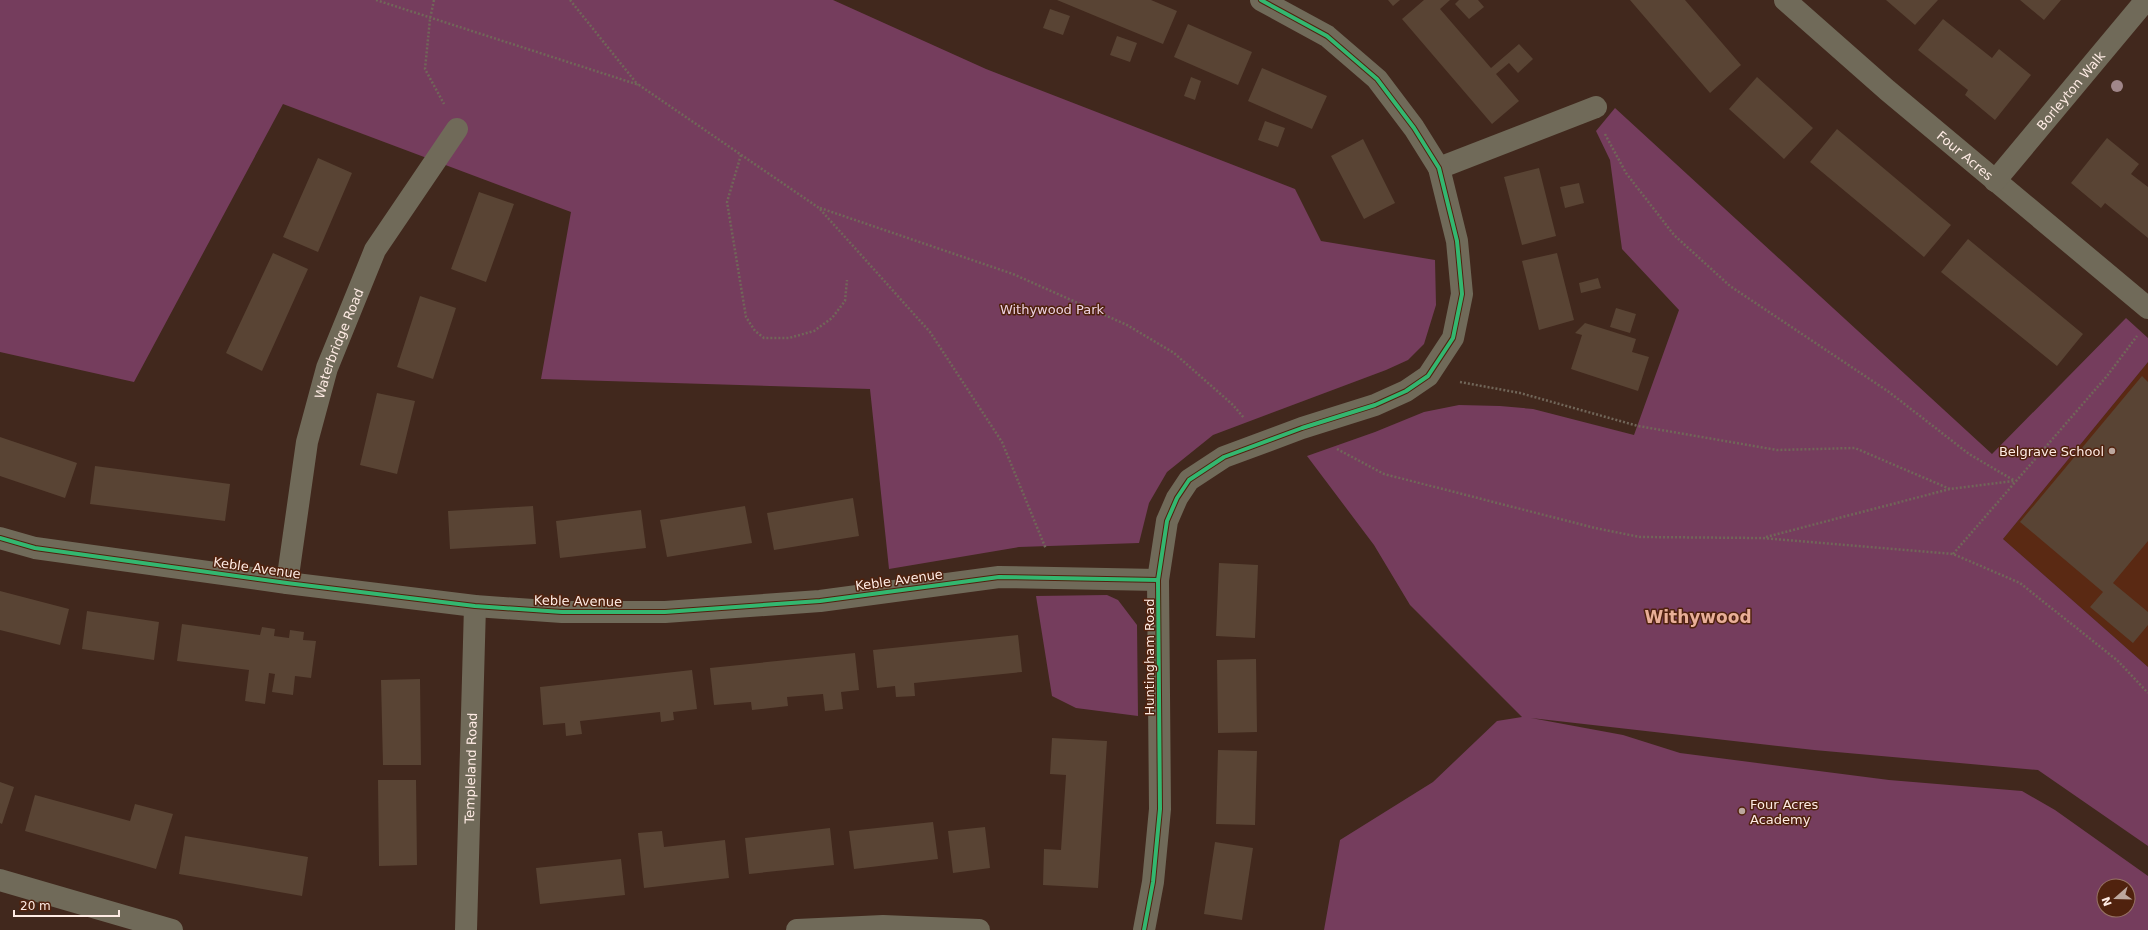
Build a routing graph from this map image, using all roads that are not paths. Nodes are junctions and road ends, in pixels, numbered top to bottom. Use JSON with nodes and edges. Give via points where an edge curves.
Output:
{"nodes":[{"id":1,"x":1261,"y":0,"type":"edge"},
{"id":2,"x":1785,"y":0,"type":"edge"},
{"id":3,"x":2146,"y":0,"type":"edge"},
{"id":4,"x":1590,"y":109,"type":"road end"},
{"id":5,"x":457,"y":129,"type":"road end"},
{"id":6,"x":1439,"y":168,"type":"junction"},
{"id":7,"x":1995,"y":181,"type":"junction"},
{"id":8,"x":2148,"y":308,"type":"edge"},
{"id":9,"x":0,"y":538,"type":"edge"},
{"id":10,"x":1158,"y":580,"type":"junction"},
{"id":11,"x":287,"y":583,"type":"junction"},
{"id":12,"x":475,"y":606,"type":"junction"},
{"id":13,"x":0,"y":880,"type":"edge"},
{"id":14,"x":172,"y":930,"type":"edge"},
{"id":15,"x":466,"y":930,"type":"edge"},
{"id":16,"x":798,"y":930,"type":"edge"},
{"id":17,"x":979,"y":930,"type":"edge"},
{"id":18,"x":1144,"y":930,"type":"edge"}],
"edges":[{"from":1,"to":6,"type":"street","via":[[1327,36],[1377,79],[1414,128]]},
{"from":2,"to":7,"type":"street","name":"Four Acres"},
{"from":3,"to":7,"type":"street","name":"Borleyton Walk"},
{"from":4,"to":6,"type":"street"},
{"from":5,"to":11,"type":"street","name":"Waterbridge Road","via":[[375,250],[327,368],[307,442]]},
{"from":6,"to":10,"type":"street","name":"Huntingham Road","via":[[1457,241],[1462,294],[1453,338],[1428,376],[1406,391],[1375,405],[1302,428],[1224,457],[1189,480],[1177,498],[1167,521]]},
{"from":7,"to":8,"type":"street","name":"Four Acres"},
{"from":9,"to":11,"type":"street","name":"Keble Avenue","via":[[35,548]]},
{"from":10,"to":12,"type":"street","name":"Keble Avenue","via":[[999,577],[820,601],[665,612],[562,612]]},
{"from":10,"to":18,"type":"street","name":"Huntingham Road","via":[[1160,809],[1153,882]]},
{"from":11,"to":12,"type":"street","name":"Keble Avenue"},
{"from":12,"to":15,"type":"street","name":"Templeland Road"},
{"from":13,"to":14,"type":"street"},
{"from":16,"to":17,"type":"street","via":[[883,926]]}]}
